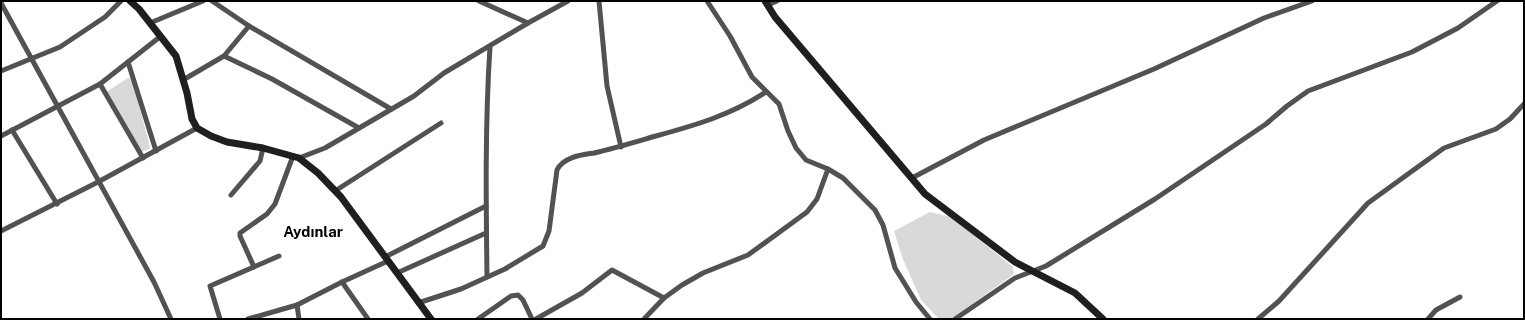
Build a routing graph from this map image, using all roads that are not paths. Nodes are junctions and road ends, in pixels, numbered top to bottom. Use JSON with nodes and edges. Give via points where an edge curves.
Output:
{"nodes":[{"id":1,"x":121,"y":1,"type":"edge"},
{"id":2,"x":130,"y":1,"type":"edge"},
{"id":3,"x":203,"y":1,"type":"edge"},
{"id":4,"x":212,"y":1,"type":"edge"},
{"id":5,"x":479,"y":1,"type":"edge"},
{"id":6,"x":568,"y":1,"type":"edge"},
{"id":7,"x":599,"y":1,"type":"edge"},
{"id":8,"x":707,"y":1,"type":"edge"},
{"id":9,"x":777,"y":1,"type":"edge"},
{"id":10,"x":1312,"y":1,"type":"edge"},
{"id":11,"x":1498,"y":1,"type":"edge"},
{"id":12,"x":766,"y":3,"type":"edge"},
{"id":13,"x":1,"y":4,"type":"edge"},
{"id":14,"x":150,"y":23,"type":"junction"},
{"id":15,"x":528,"y":23,"type":"junction"},
{"id":16,"x":249,"y":26,"type":"junction"},
{"id":17,"x":161,"y":36,"type":"junction"},
{"id":18,"x":490,"y":47,"type":"junction"},
{"id":19,"x":224,"y":56,"type":"junction"},
{"id":20,"x":31,"y":59,"type":"junction"},
{"id":21,"x":128,"y":62,"type":"junction"},
{"id":22,"x":1,"y":71,"type":"edge"},
{"id":23,"x":183,"y":80,"type":"junction"},
{"id":24,"x":100,"y":84,"type":"junction"},
{"id":25,"x":766,"y":92,"type":"junction"},
{"id":26,"x":1524,"y":104,"type":"edge"},
{"id":27,"x":57,"y":106,"type":"junction"},
{"id":28,"x":391,"y":109,"type":"junction"},
{"id":29,"x":441,"y":123,"type":"dead end"},
{"id":30,"x":198,"y":128,"type":"junction"},
{"id":31,"x":359,"y":128,"type":"junction"},
{"id":32,"x":12,"y":130,"type":"junction"},
{"id":33,"x":1,"y":136,"type":"edge"},
{"id":34,"x":621,"y":147,"type":"junction"},
{"id":35,"x":262,"y":148,"type":"junction"},
{"id":36,"x":156,"y":151,"type":"junction"},
{"id":37,"x":296,"y":157,"type":"junction"},
{"id":38,"x":142,"y":158,"type":"junction"},
{"id":39,"x":828,"y":169,"type":"junction"},
{"id":40,"x":912,"y":178,"type":"junction"},
{"id":41,"x":98,"y":182,"type":"junction"},
{"id":42,"x":335,"y":191,"type":"junction"},
{"id":43,"x":232,"y":195,"type":"dead end"},
{"id":44,"x":56,"y":204,"type":"junction"},
{"id":45,"x":486,"y":206,"type":"junction"},
{"id":46,"x":1,"y":231,"type":"edge"},
{"id":47,"x":486,"y":233,"type":"junction"},
{"id":48,"x":279,"y":256,"type":"dead end"},
{"id":49,"x":386,"y":259,"type":"junction"},
{"id":50,"x":254,"y":267,"type":"junction"},
{"id":51,"x":1032,"y":272,"type":"junction"},
{"id":52,"x":397,"y":273,"type":"junction"},
{"id":53,"x":487,"y":277,"type":"junction"},
{"id":54,"x":342,"y":282,"type":"junction"},
{"id":55,"x":1460,"y":297,"type":"dead end"},
{"id":56,"x":664,"y":298,"type":"junction"},
{"id":57,"x":418,"y":303,"type":"junction"},
{"id":58,"x":296,"y":304,"type":"junction"},
{"id":59,"x":171,"y":319,"type":"edge"},
{"id":60,"x":220,"y":319,"type":"edge"},
{"id":61,"x":249,"y":319,"type":"edge"},
{"id":62,"x":300,"y":319,"type":"edge"},
{"id":63,"x":368,"y":319,"type":"edge"},
{"id":64,"x":431,"y":319,"type":"edge"},
{"id":65,"x":478,"y":319,"type":"edge"},
{"id":66,"x":532,"y":319,"type":"edge"},
{"id":67,"x":536,"y":319,"type":"edge"},
{"id":68,"x":644,"y":319,"type":"edge"},
{"id":69,"x":930,"y":319,"type":"edge"},
{"id":70,"x":955,"y":319,"type":"edge"},
{"id":71,"x":1102,"y":319,"type":"edge"},
{"id":72,"x":1258,"y":319,"type":"edge"},
{"id":73,"x":1428,"y":319,"type":"edge"}],
"edges":[{"from":1,"to":20,"type":"street","via":[[99,22],[60,46]]},
{"from":2,"to":14,"type":"street"},
{"from":3,"to":14,"type":"street"},
{"from":4,"to":16,"type":"street"},
{"from":5,"to":15,"type":"street"},
{"from":6,"to":15,"type":"street"},
{"from":7,"to":34,"type":"street","via":[[607,86]]},
{"from":8,"to":25,"type":"street","via":[[730,36],[752,78]]},
{"from":9,"to":12,"type":"street"},
{"from":10,"to":40,"type":"street","via":[[1264,18],[1154,69],[984,140]]},
{"from":11,"to":51,"type":"street","via":[[1458,28],[1412,52],[1308,91],[1266,124],[1155,199]]},
{"from":12,"to":40,"type":"street","via":[[798,45]]},
{"from":13,"to":20,"type":"street"},
{"from":14,"to":17,"type":"street"},
{"from":15,"to":18,"type":"street"},
{"from":16,"to":19,"type":"street"},
{"from":16,"to":28,"type":"street"},
{"from":17,"to":21,"type":"street"},
{"from":17,"to":23,"type":"street","via":[[176,56]]},
{"from":18,"to":28,"type":"street","via":[[444,73],[414,96]]},
{"from":18,"to":45,"type":"street"},
{"from":19,"to":23,"type":"street"},
{"from":19,"to":31,"type":"street","via":[[272,79]]},
{"from":20,"to":22,"type":"street"},
{"from":20,"to":27,"type":"street"},
{"from":21,"to":24,"type":"street"},
{"from":21,"to":36,"type":"street"},
{"from":23,"to":30,"type":"street","via":[[192,119]]},
{"from":24,"to":27,"type":"street"},
{"from":24,"to":38,"type":"street"},
{"from":25,"to":34,"type":"street","via":[[747,104],[701,124]]},
{"from":25,"to":39,"type":"street","via":[[779,104],[796,148],[806,160]]},
{"from":26,"to":72,"type":"street","via":[[1496,129],[1444,148],[1368,203],[1279,301]]},
{"from":27,"to":32,"type":"street"},
{"from":27,"to":41,"type":"street"},
{"from":28,"to":31,"type":"street"},
{"from":29,"to":42,"type":"street"},
{"from":30,"to":35,"type":"street","via":[[227,142]]},
{"from":30,"to":36,"type":"street"},
{"from":31,"to":37,"type":"street","via":[[325,148]]},
{"from":32,"to":33,"type":"street"},
{"from":32,"to":44,"type":"street"},
{"from":34,"to":53,"type":"street","via":[[573,157],[560,165],[557,170],[549,231],[543,246]]},
{"from":35,"to":37,"type":"street"},
{"from":35,"to":43,"type":"street","via":[[260,161]]},
{"from":36,"to":38,"type":"street"},
{"from":37,"to":42,"type":"street","via":[[318,173]]},
{"from":37,"to":50,"type":"street","via":[[268,214],[240,233]]},
{"from":38,"to":41,"type":"street"},
{"from":39,"to":56,"type":"street","via":[[817,199],[807,212],[748,255],[703,273]]},
{"from":39,"to":69,"type":"street","via":[[843,178],[875,210],[883,225],[895,268]]},
{"from":40,"to":51,"type":"street","via":[[925,194]]},
{"from":41,"to":44,"type":"street"},
{"from":41,"to":59,"type":"street","via":[[154,282]]},
{"from":42,"to":49,"type":"street"},
{"from":44,"to":46,"type":"street"},
{"from":45,"to":47,"type":"street"},
{"from":45,"to":49,"type":"street"},
{"from":47,"to":52,"type":"street"},
{"from":47,"to":53,"type":"street"},
{"from":48,"to":50,"type":"street"},
{"from":49,"to":52,"type":"street"},
{"from":49,"to":54,"type":"street"},
{"from":50,"to":60,"type":"street","via":[[210,286]]},
{"from":51,"to":70,"type":"street","via":[[1015,278]]},
{"from":51,"to":71,"type":"street","via":[[1075,293]]},
{"from":52,"to":57,"type":"street"},
{"from":53,"to":57,"type":"street","via":[[461,289]]},
{"from":54,"to":58,"type":"street"},
{"from":54,"to":63,"type":"street"},
{"from":55,"to":73,"type":"street","via":[[1436,310]]},
{"from":56,"to":67,"type":"street","via":[[612,270],[582,293]]},
{"from":56,"to":68,"type":"street"},
{"from":57,"to":64,"type":"street"},
{"from":58,"to":61,"type":"street"},
{"from":58,"to":62,"type":"street"},
{"from":65,"to":66,"type":"street","via":[[510,296],[518,295]]}]}
